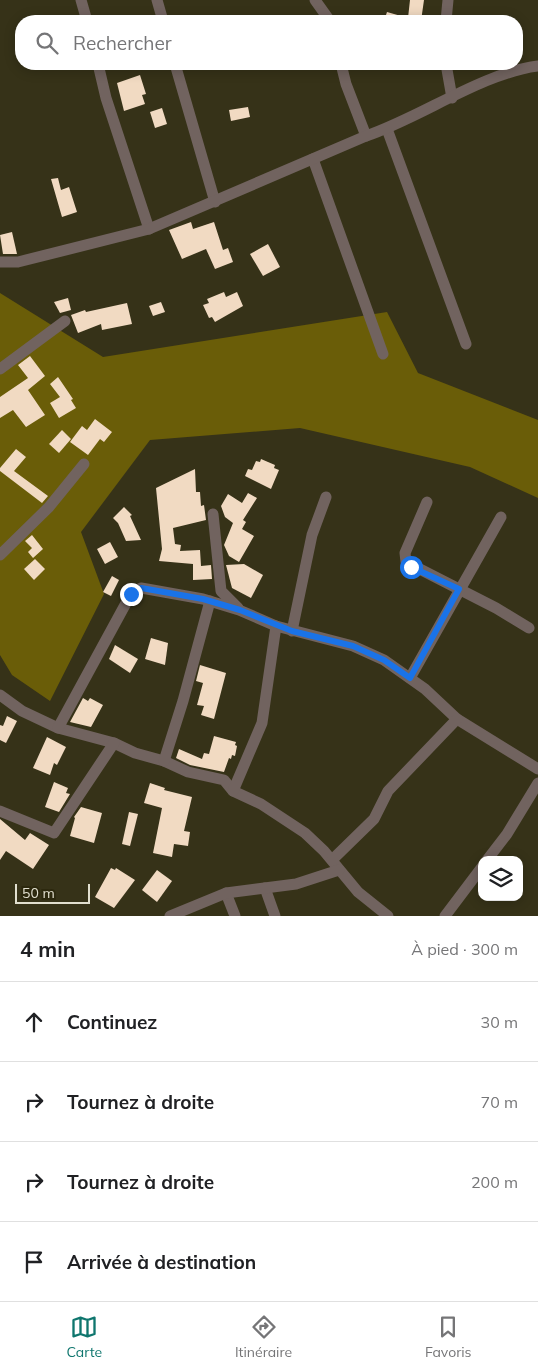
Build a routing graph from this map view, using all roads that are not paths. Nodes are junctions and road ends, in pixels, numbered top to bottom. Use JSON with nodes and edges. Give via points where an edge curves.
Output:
{"nodes":[{"id":1,"x":82,"y":0,"type":"edge"},
{"id":2,"x":157,"y":0,"type":"edge"},
{"id":3,"x":315,"y":0,"type":"edge"},
{"id":4,"x":448,"y":0,"type":"edge"},
{"id":5,"x":86,"y":15,"type":"edge"},
{"id":6,"x":161,"y":15,"type":"edge"},
{"id":7,"x":326,"y":15,"type":"edge"},
{"id":8,"x":447,"y":15,"type":"edge"},
{"id":9,"x":538,"y":66,"type":"edge"},
{"id":10,"x":523,"y":69,"type":"edge"},
{"id":11,"x":99,"y":70,"type":"edge"},
{"id":12,"x":177,"y":70,"type":"edge"},
{"id":13,"x":342,"y":70,"type":"edge"},
{"id":14,"x":447,"y":70,"type":"edge"},
{"id":15,"x":520,"y":70,"type":"edge"},
{"id":16,"x":452,"y":98,"type":"junction"},
{"id":17,"x":387,"y":129,"type":"junction"},
{"id":18,"x":366,"y":136,"type":"junction"},
{"id":19,"x":313,"y":159,"type":"junction"},
{"id":20,"x":215,"y":202,"type":"junction"},
{"id":21,"x":149,"y":229,"type":"junction"},
{"id":22,"x":0,"y":262,"type":"edge"},
{"id":23,"x":65,"y":322,"type":"dead end"},
{"id":24,"x":466,"y":344,"type":"dead end"},
{"id":25,"x":384,"y":354,"type":"dead end"},
{"id":26,"x":0,"y":369,"type":"edge"},
{"id":27,"x":84,"y":464,"type":"dead end"},
{"id":28,"x":326,"y":497,"type":"dead end"},
{"id":29,"x":427,"y":502,"type":"dead end"},
{"id":30,"x":214,"y":514,"type":"dead end"},
{"id":31,"x":501,"y":517,"type":"dead end"},
{"id":32,"x":0,"y":555,"type":"edge"},
{"id":33,"x":459,"y":589,"type":"junction"},
{"id":34,"x":210,"y":601,"type":"junction"},
{"id":35,"x":240,"y":610,"type":"junction"},
{"id":36,"x":276,"y":626,"type":"junction"},
{"id":37,"x":529,"y":628,"type":"dead end"},
{"id":38,"x":292,"y":631,"type":"junction"},
{"id":39,"x":410,"y":678,"type":"junction"},
{"id":40,"x":1,"y":698,"type":"edge"},
{"id":41,"x":457,"y":719,"type":"junction"},
{"id":42,"x":58,"y":728,"type":"junction"},
{"id":43,"x":114,"y":743,"type":"junction"},
{"id":44,"x":164,"y":760,"type":"junction"},
{"id":45,"x":538,"y":769,"type":"edge"},
{"id":46,"x":538,"y":783,"type":"edge"},
{"id":47,"x":233,"y":791,"type":"junction"},
{"id":48,"x":0,"y":811,"type":"edge"},
{"id":49,"x":490,"y":856,"type":"edge"},
{"id":50,"x":335,"y":865,"type":"junction"},
{"id":51,"x":478,"y":872,"type":"edge"},
{"id":52,"x":264,"y":888,"type":"junction"},
{"id":53,"x":226,"y":893,"type":"junction"},
{"id":54,"x":170,"y":916,"type":"edge"},
{"id":55,"x":235,"y":916,"type":"edge"},
{"id":56,"x":275,"y":916,"type":"edge"},
{"id":57,"x":388,"y":916,"type":"edge"},
{"id":58,"x":445,"y":916,"type":"edge"}],
"edges":[{"from":1,"to":5,"type":"street"},
{"from":2,"to":6,"type":"street"},
{"from":3,"to":7,"type":"street"},
{"from":4,"to":8,"type":"street"},
{"from":9,"to":10,"type":"street"},
{"from":11,"to":21,"type":"street"},
{"from":12,"to":20,"type":"street"},
{"from":13,"to":18,"type":"street"},
{"from":14,"to":16,"type":"street"},
{"from":15,"to":16,"type":"street","via":[[503,74]]},
{"from":16,"to":17,"type":"street"},
{"from":17,"to":18,"type":"street"},
{"from":17,"to":24,"type":"street"},
{"from":18,"to":19,"type":"street"},
{"from":19,"to":20,"type":"street"},
{"from":19,"to":25,"type":"street"},
{"from":20,"to":21,"type":"street"},
{"from":21,"to":22,"type":"street","via":[[18,262]]},
{"from":23,"to":26,"type":"street"},
{"from":27,"to":32,"type":"street","via":[[50,507]]},
{"from":28,"to":38,"type":"street","via":[[312,535]]},
{"from":29,"to":33,"type":"street","via":[[405,553],[406,562]]},
{"from":30,"to":35,"type":"street","via":[[220,591]]},
{"from":31,"to":33,"type":"street"},
{"from":33,"to":37,"type":"street"},
{"from":33,"to":39,"type":"street"},
{"from":34,"to":35,"type":"street"},
{"from":34,"to":42,"type":"street","via":[[147,589],[135,590]]},
{"from":34,"to":44,"type":"street"},
{"from":35,"to":36,"type":"street"},
{"from":36,"to":38,"type":"street"},
{"from":36,"to":47,"type":"street","via":[[262,723]]},
{"from":38,"to":39,"type":"street","via":[[353,646],[384,660]]},
{"from":39,"to":41,"type":"street"},
{"from":40,"to":42,"type":"street"},
{"from":41,"to":45,"type":"street"},
{"from":41,"to":50,"type":"street","via":[[388,791],[374,819]]},
{"from":42,"to":43,"type":"street"},
{"from":43,"to":44,"type":"street","via":[[135,753]]},
{"from":43,"to":48,"type":"street","via":[[54,833]]},
{"from":44,"to":47,"type":"street","via":[[188,772],[224,780]]},
{"from":46,"to":49,"type":"street"},
{"from":47,"to":50,"type":"street","via":[[262,804],[305,833]]},
{"from":50,"to":52,"type":"street","via":[[296,884]]},
{"from":50,"to":57,"type":"street","via":[[358,892]]},
{"from":51,"to":58,"type":"street"},
{"from":52,"to":53,"type":"street"},
{"from":52,"to":56,"type":"street"},
{"from":53,"to":54,"type":"street"},
{"from":53,"to":55,"type":"street"}]}
